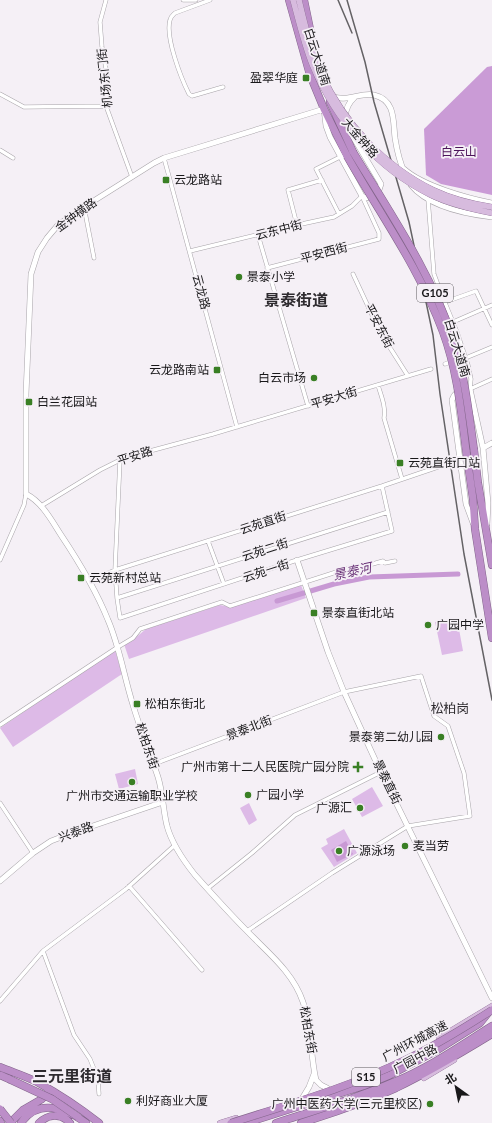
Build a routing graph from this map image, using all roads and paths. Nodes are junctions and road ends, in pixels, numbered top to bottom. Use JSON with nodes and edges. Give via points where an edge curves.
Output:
{"nodes":[{"id":1,"x":106,"y":0,"type":"edge"},
{"id":2,"x":183,"y":0,"type":"edge"},
{"id":3,"x":196,"y":0,"type":"edge"},
{"id":4,"x":210,"y":0,"type":"edge"},
{"id":5,"x":289,"y":0,"type":"edge"},
{"id":6,"x":293,"y":0,"type":"edge"},
{"id":7,"x":299,"y":0,"type":"edge"},
{"id":8,"x":304,"y":0,"type":"edge"},
{"id":9,"x":223,"y":87,"type":"dead end"},
{"id":10,"x":326,"y":91,"type":"junction"},
{"id":11,"x":0,"y":94,"type":"edge"},
{"id":12,"x":356,"y":97,"type":"junction"},
{"id":13,"x":106,"y":106,"type":"junction"},
{"id":14,"x":324,"y":109,"type":"junction"},
{"id":15,"x":344,"y":122,"type":"junction"},
{"id":16,"x":0,"y":150,"type":"edge"},
{"id":17,"x":347,"y":155,"type":"junction"},
{"id":18,"x":14,"y":158,"type":"dead end"},
{"id":19,"x":164,"y":158,"type":"junction"},
{"id":20,"x":401,"y":165,"type":"junction"},
{"id":21,"x":132,"y":177,"type":"junction"},
{"id":22,"x":322,"y":180,"type":"junction"},
{"id":23,"x":362,"y":196,"type":"junction"},
{"id":24,"x":428,"y":199,"type":"junction"},
{"id":25,"x":492,"y":203,"type":"edge"},
{"id":26,"x":84,"y":207,"type":"junction"},
{"id":27,"x":492,"y":207,"type":"edge"},
{"id":28,"x":492,"y":213,"type":"edge"},
{"id":29,"x":339,"y":214,"type":"junction"},
{"id":30,"x":492,"y":217,"type":"edge"},
{"id":31,"x":297,"y":225,"type":"junction"},
{"id":32,"x":258,"y":235,"type":"junction"},
{"id":33,"x":190,"y":251,"type":"junction"},
{"id":34,"x":94,"y":258,"type":"dead end"},
{"id":35,"x":268,"y":268,"type":"junction"},
{"id":36,"x":353,"y":274,"type":"dead end"},
{"id":37,"x":448,"y":301,"type":"dead end"},
{"id":38,"x":492,"y":305,"type":"edge"},
{"id":39,"x":484,"y":308,"type":"junction"},
{"id":40,"x":453,"y":322,"type":"junction"},
{"id":41,"x":492,"y":325,"type":"edge"},
{"id":42,"x":492,"y":347,"type":"edge"},
{"id":43,"x":466,"y":357,"type":"junction"},
{"id":44,"x":445,"y":364,"type":"dead end"},
{"id":45,"x":431,"y":369,"type":"dead end"},
{"id":46,"x":408,"y":376,"type":"junction"},
{"id":47,"x":492,"y":379,"type":"edge"},
{"id":48,"x":378,"y":385,"type":"junction"},
{"id":49,"x":470,"y":389,"type":"junction"},
{"id":50,"x":308,"y":406,"type":"junction"},
{"id":51,"x":237,"y":427,"type":"junction"},
{"id":52,"x":492,"y":443,"type":"edge"},
{"id":53,"x":482,"y":448,"type":"junction"},
{"id":54,"x":120,"y":460,"type":"junction"},
{"id":55,"x":438,"y":467,"type":"dead end"},
{"id":56,"x":402,"y":479,"type":"junction"},
{"id":57,"x":382,"y":486,"type":"junction"},
{"id":58,"x":26,"y":494,"type":"junction"},
{"id":59,"x":41,"y":506,"type":"junction"},
{"id":60,"x":388,"y":512,"type":"junction"},
{"id":61,"x":486,"y":527,"type":"junction"},
{"id":62,"x":475,"y":529,"type":"junction"},
{"id":63,"x":208,"y":541,"type":"junction"},
{"id":64,"x":0,"y":560,"type":"edge"},
{"id":65,"x":297,"y":560,"type":"junction"},
{"id":66,"x":395,"y":561,"type":"dead end"},
{"id":67,"x":492,"y":565,"type":"edge"},
{"id":68,"x":217,"y":566,"type":"junction"},
{"id":69,"x":115,"y":570,"type":"junction"},
{"id":70,"x":90,"y":581,"type":"junction"},
{"id":71,"x":304,"y":582,"type":"junction"},
{"id":72,"x":224,"y":584,"type":"junction"},
{"id":73,"x":117,"y":598,"type":"junction"},
{"id":74,"x":492,"y":638,"type":"edge"},
{"id":75,"x":118,"y":646,"type":"junction"},
{"id":76,"x":344,"y":692,"type":"junction"},
{"id":77,"x":0,"y":725,"type":"edge"},
{"id":78,"x":154,"y":764,"type":"junction"},
{"id":79,"x":381,"y":772,"type":"junction"},
{"id":80,"x":163,"y":802,"type":"junction"},
{"id":81,"x":0,"y":803,"type":"edge"},
{"id":82,"x":408,"y":826,"type":"junction"},
{"id":83,"x":175,"y":845,"type":"junction"},
{"id":84,"x":33,"y":853,"type":"junction"},
{"id":85,"x":0,"y":881,"type":"edge"},
{"id":86,"x":129,"y":886,"type":"junction"},
{"id":87,"x":207,"y":889,"type":"junction"},
{"id":88,"x":247,"y":931,"type":"junction"},
{"id":89,"x":42,"y":951,"type":"junction"},
{"id":90,"x":202,"y":970,"type":"dead end"},
{"id":91,"x":492,"y":998,"type":"edge"},
{"id":92,"x":0,"y":1001,"type":"edge"},
{"id":93,"x":492,"y":1008,"type":"edge"},
{"id":94,"x":492,"y":1016,"type":"edge"},
{"id":95,"x":480,"y":1023,"type":"junction"},
{"id":96,"x":492,"y":1026,"type":"edge"},
{"id":97,"x":484,"y":1031,"type":"junction"},
{"id":98,"x":492,"y":1032,"type":"edge"},
{"id":99,"x":462,"y":1035,"type":"junction"},
{"id":100,"x":443,"y":1036,"type":"junction"},
{"id":101,"x":492,"y":1038,"type":"edge"},
{"id":102,"x":0,"y":1067,"type":"edge"},
{"id":103,"x":315,"y":1073,"type":"junction"},
{"id":104,"x":0,"y":1075,"type":"edge"},
{"id":105,"x":327,"y":1088,"type":"junction"},
{"id":106,"x":50,"y":1090,"type":"junction"},
{"id":107,"x":341,"y":1093,"type":"junction"},
{"id":108,"x":99,"y":1094,"type":"dead end"},
{"id":109,"x":303,"y":1096,"type":"junction"},
{"id":110,"x":0,"y":1109,"type":"edge"},
{"id":111,"x":262,"y":1110,"type":"junction"},
{"id":112,"x":284,"y":1111,"type":"junction"},
{"id":113,"x":78,"y":1117,"type":"junction"},
{"id":114,"x":291,"y":1120,"type":"edge"},
{"id":115,"x":69,"y":1122,"type":"edge"},
{"id":116,"x":10,"y":1123,"type":"edge"},
{"id":117,"x":21,"y":1123,"type":"edge"},
{"id":118,"x":39,"y":1123,"type":"edge"},
{"id":119,"x":86,"y":1123,"type":"edge"},
{"id":120,"x":99,"y":1123,"type":"edge"},
{"id":121,"x":220,"y":1123,"type":"edge"},
{"id":122,"x":231,"y":1123,"type":"edge"},
{"id":123,"x":246,"y":1123,"type":"edge"},
{"id":124,"x":276,"y":1123,"type":"edge"},
{"id":125,"x":301,"y":1123,"type":"edge"},
{"id":126,"x":312,"y":1123,"type":"edge"}],
"edges":[{"from":1,"to":13,"type":"street","name":"机场东门街","via":[[100,22],[107,74]]},
{"from":2,"to":3,"type":"street"},
{"from":4,"to":9,"type":"street","via":[[171,16],[169,34],[180,76],[189,94],[192,96]]},
{"from":5,"to":14,"type":"highway","name":"白云大道南","number":"G105","via":[[308,68]]},
{"from":6,"to":28,"type":"main road","name":"大金钟路","bridge":true,"via":[[304,43],[318,78],[337,112],[360,141],[387,167],[420,190],[459,206]]},
{"from":7,"to":27,"type":"main road","name":"大金钟路","bridge":true,"via":[[309,41],[321,72],[343,112],[368,142],[404,173],[434,190],[461,200]]},
{"from":8,"to":10,"type":"highway","name":"白云大道南","number":"G105"},
{"from":10,"to":12,"type":"street","via":[[340,99]]},
{"from":10,"to":15,"type":"street"},
{"from":10,"to":17,"type":"highway","name":"白云大道南","number":"G105"},
{"from":11,"to":13,"type":"street","via":[[24,107]]},
{"from":12,"to":15,"type":"street","via":[[346,109]]},
{"from":12,"to":20,"type":"street","via":[[370,94],[377,96],[386,101],[392,110]]},
{"from":13,"to":21,"type":"street","name":"机场东门街"},
{"from":14,"to":17,"type":"highway","name":"白云大道南","number":"G105"},
{"from":14,"to":19,"type":"street","name":"金钟横路"},
{"from":15,"to":23,"type":"street","via":[[381,184],[374,194],[367,198]]},
{"from":16,"to":18,"type":"street"},
{"from":17,"to":22,"type":"street","via":[[316,169]]},
{"from":17,"to":23,"type":"street"},
{"from":17,"to":61,"type":"highway","name":"白云大道南","number":"G105","bridge":true,"via":[[427,278],[445,317],[462,371]]},
{"from":17,"to":62,"type":"highway","name":"白云大道南","number":"G105","bridge":true,"via":[[418,275],[444,337],[455,375],[473,498]]},
{"from":19,"to":21,"type":"street","name":"金钟横路"},
{"from":19,"to":33,"type":"street","name":"云龙路"},
{"from":20,"to":24,"type":"street","via":[[409,182]]},
{"from":20,"to":25,"type":"street","via":[[414,176],[442,189]]},
{"from":21,"to":26,"type":"street","name":"金钟横路"},
{"from":22,"to":29,"type":"street"},
{"from":22,"to":31,"type":"street","via":[[288,190]]},
{"from":23,"to":29,"type":"street","name":"云东中街"},
{"from":23,"to":35,"type":"street","name":"平安西街","via":[[380,233],[379,239]]},
{"from":24,"to":30,"type":"street","via":[[450,208]]},
{"from":24,"to":40,"type":"street","via":[[434,274]]},
{"from":26,"to":34,"type":"street"},
{"from":26,"to":58,"type":"street","name":"金钟横路","via":[[58,225],[47,238],[38,252],[31,274],[26,394]]},
{"from":29,"to":31,"type":"street","name":"云东中街"},
{"from":31,"to":32,"type":"street","name":"云东中街"},
{"from":32,"to":33,"type":"street","name":"云东中街"},
{"from":32,"to":35,"type":"street"},
{"from":33,"to":51,"type":"street","name":"云龙路"},
{"from":35,"to":50,"type":"street"},
{"from":36,"to":46,"type":"street","name":"平安东街","via":[[380,332]]},
{"from":37,"to":39,"type":"street","via":[[476,291]]},
{"from":38,"to":39,"type":"street"},
{"from":39,"to":40,"type":"street"},
{"from":39,"to":41,"type":"street"},
{"from":40,"to":43,"type":"street"},
{"from":42,"to":43,"type":"street"},
{"from":43,"to":44,"type":"street"},
{"from":43,"to":49,"type":"street","via":[[471,379]]},
{"from":45,"to":46,"type":"street","name":"平安大街"},
{"from":46,"to":48,"type":"street","name":"平安大街"},
{"from":47,"to":49,"type":"street"},
{"from":48,"to":50,"type":"street","name":"平安大街"},
{"from":48,"to":56,"type":"street","via":[[385,411],[384,418]]},
{"from":49,"to":53,"type":"street"},
{"from":49,"to":62,"type":"street","via":[[455,393],[452,400],[466,504]]},
{"from":50,"to":51,"type":"street","name":"平安大街"},
{"from":51,"to":54,"type":"street","name":"平安路"},
{"from":52,"to":53,"type":"street"},
{"from":53,"to":61,"type":"street","via":[[488,503]]},
{"from":54,"to":59,"type":"street","name":"平安路"},
{"from":54,"to":69,"type":"street"},
{"from":55,"to":56,"type":"street","name":"云苑直街"},
{"from":56,"to":57,"type":"street","name":"云苑直街"},
{"from":57,"to":60,"type":"street"},
{"from":57,"to":63,"type":"street","name":"云苑直街"},
{"from":58,"to":59,"type":"street","name":"松柏东街"},
{"from":58,"to":64,"type":"street","via":[[24,505]]},
{"from":59,"to":70,"type":"street","name":"松柏东街"},
{"from":60,"to":65,"type":"street","name":"云苑一街","via":[[392,531]]},
{"from":60,"to":68,"type":"street","name":"云苑二街"},
{"from":61,"to":67,"type":"highway","name":"白云大道南","number":"G105"},
{"from":62,"to":74,"type":"highway","name":"白云大道南","number":"G105"},
{"from":63,"to":68,"type":"street"},
{"from":63,"to":69,"type":"street","name":"云苑直街"},
{"from":65,"to":71,"type":"street","name":"景泰直街"},
{"from":65,"to":72,"type":"street","name":"云苑一街"},
{"from":66,"to":71,"type":"street","via":[[383,561],[362,567],[352,566]]},
{"from":68,"to":72,"type":"street"},
{"from":68,"to":73,"type":"street","name":"云苑二街"},
{"from":69,"to":70,"type":"street","name":"云苑直街"},
{"from":69,"to":73,"type":"street"},
{"from":70,"to":75,"type":"street","name":"松柏东街"},
{"from":71,"to":75,"type":"street","via":[[230,606],[222,602],[140,629],[134,638]]},
{"from":71,"to":76,"type":"street","name":"景泰直街"},
{"from":72,"to":73,"type":"street","name":"云苑一街","via":[[120,618]]},
{"from":75,"to":77,"type":"street"},
{"from":75,"to":78,"type":"street","name":"松柏东街","via":[[133,706]]},
{"from":76,"to":78,"type":"street","name":"景泰北街"},
{"from":76,"to":79,"type":"street","name":"景泰直街"},
{"from":76,"to":82,"type":"street","name":"景泰北街","via":[[421,676],[434,716],[448,726],[464,773],[470,816]]},
{"from":78,"to":80,"type":"street","name":"松柏东街"},
{"from":79,"to":82,"type":"street","name":"景泰直街"},
{"from":79,"to":87,"type":"street","via":[[295,815]]},
{"from":80,"to":83,"type":"street","name":"松柏东街","via":[[168,828]]},
{"from":80,"to":84,"type":"street","name":"兴泰路","via":[[72,832],[51,841]]},
{"from":81,"to":84,"type":"street"},
{"from":82,"to":88,"type":"street","via":[[332,873]]},
{"from":82,"to":91,"type":"street","name":"景泰直街"},
{"from":83,"to":86,"type":"street"},
{"from":83,"to":87,"type":"street","name":"松柏东街"},
{"from":84,"to":85,"type":"street","name":"兴泰路"},
{"from":86,"to":89,"type":"street"},
{"from":86,"to":90,"type":"street"},
{"from":87,"to":88,"type":"street","name":"松柏东街"},
{"from":88,"to":103,"type":"street","name":"松柏东街","via":[[288,972],[298,988],[309,1024]]},
{"from":89,"to":92,"type":"street"},
{"from":89,"to":108,"type":"street","via":[[74,1035],[90,1059],[98,1079]]},
{"from":93,"to":95,"type":"highway"},
{"from":93,"to":100,"type":"main road"},
{"from":93,"to":122,"type":"highway","name":"广州环城高速","number":"S15","bridge":true,"via":[[424,1051],[385,1070],[319,1095]]},
{"from":94,"to":95,"type":"main road","name":"广园中路"},
{"from":95,"to":99,"type":"highway","name":"广园中路"},
{"from":96,"to":97,"type":"highway","name":"广园中路"},
{"from":97,"to":98,"type":"main road"},
{"from":97,"to":114,"type":"highway","name":"广园中路","via":[[430,1064],[394,1082]]},
{"from":98,"to":125,"type":"highway","number":"S15","via":[[431,1070],[395,1088]]},
{"from":99,"to":100,"type":"main road"},
{"from":99,"to":107,"type":"highway","name":"广园中路","via":[[405,1068]]},
{"from":100,"to":105,"type":"main road","via":[[393,1062]]},
{"from":101,"to":126,"type":"main road","via":[[413,1083]]},
{"from":102,"to":106,"type":"highway"},
{"from":103,"to":105,"type":"street","via":[[318,1083]]},
{"from":103,"to":109,"type":"street","via":[[310,1087]]},
{"from":104,"to":113,"type":"highway","bridge":true,"via":[[52,1098]]},
{"from":105,"to":107,"type":"main road"},
{"from":105,"to":109,"type":"main road"},
{"from":106,"to":116,"type":"highway"},
{"from":106,"to":120,"type":"highway"},
{"from":107,"to":112,"type":"highway","name":"广园中路"},
{"from":109,"to":111,"type":"main road"},
{"from":109,"to":112,"type":"main road"},
{"from":110,"to":116,"type":"highway","bridge":true},
{"from":111,"to":121,"type":"main road"},
{"from":111,"to":123,"type":"main road"},
{"from":112,"to":123,"type":"highway","name":"广园中路"},
{"from":113,"to":117,"type":"highway","bridge":true,"via":[[62,1109],[46,1108],[32,1112]]},
{"from":113,"to":119,"type":"highway"},
{"from":114,"to":124,"type":"highway","name":"广园中路"},
{"from":115,"to":118,"type":"highway","via":[[60,1116],[52,1116]]}]}
